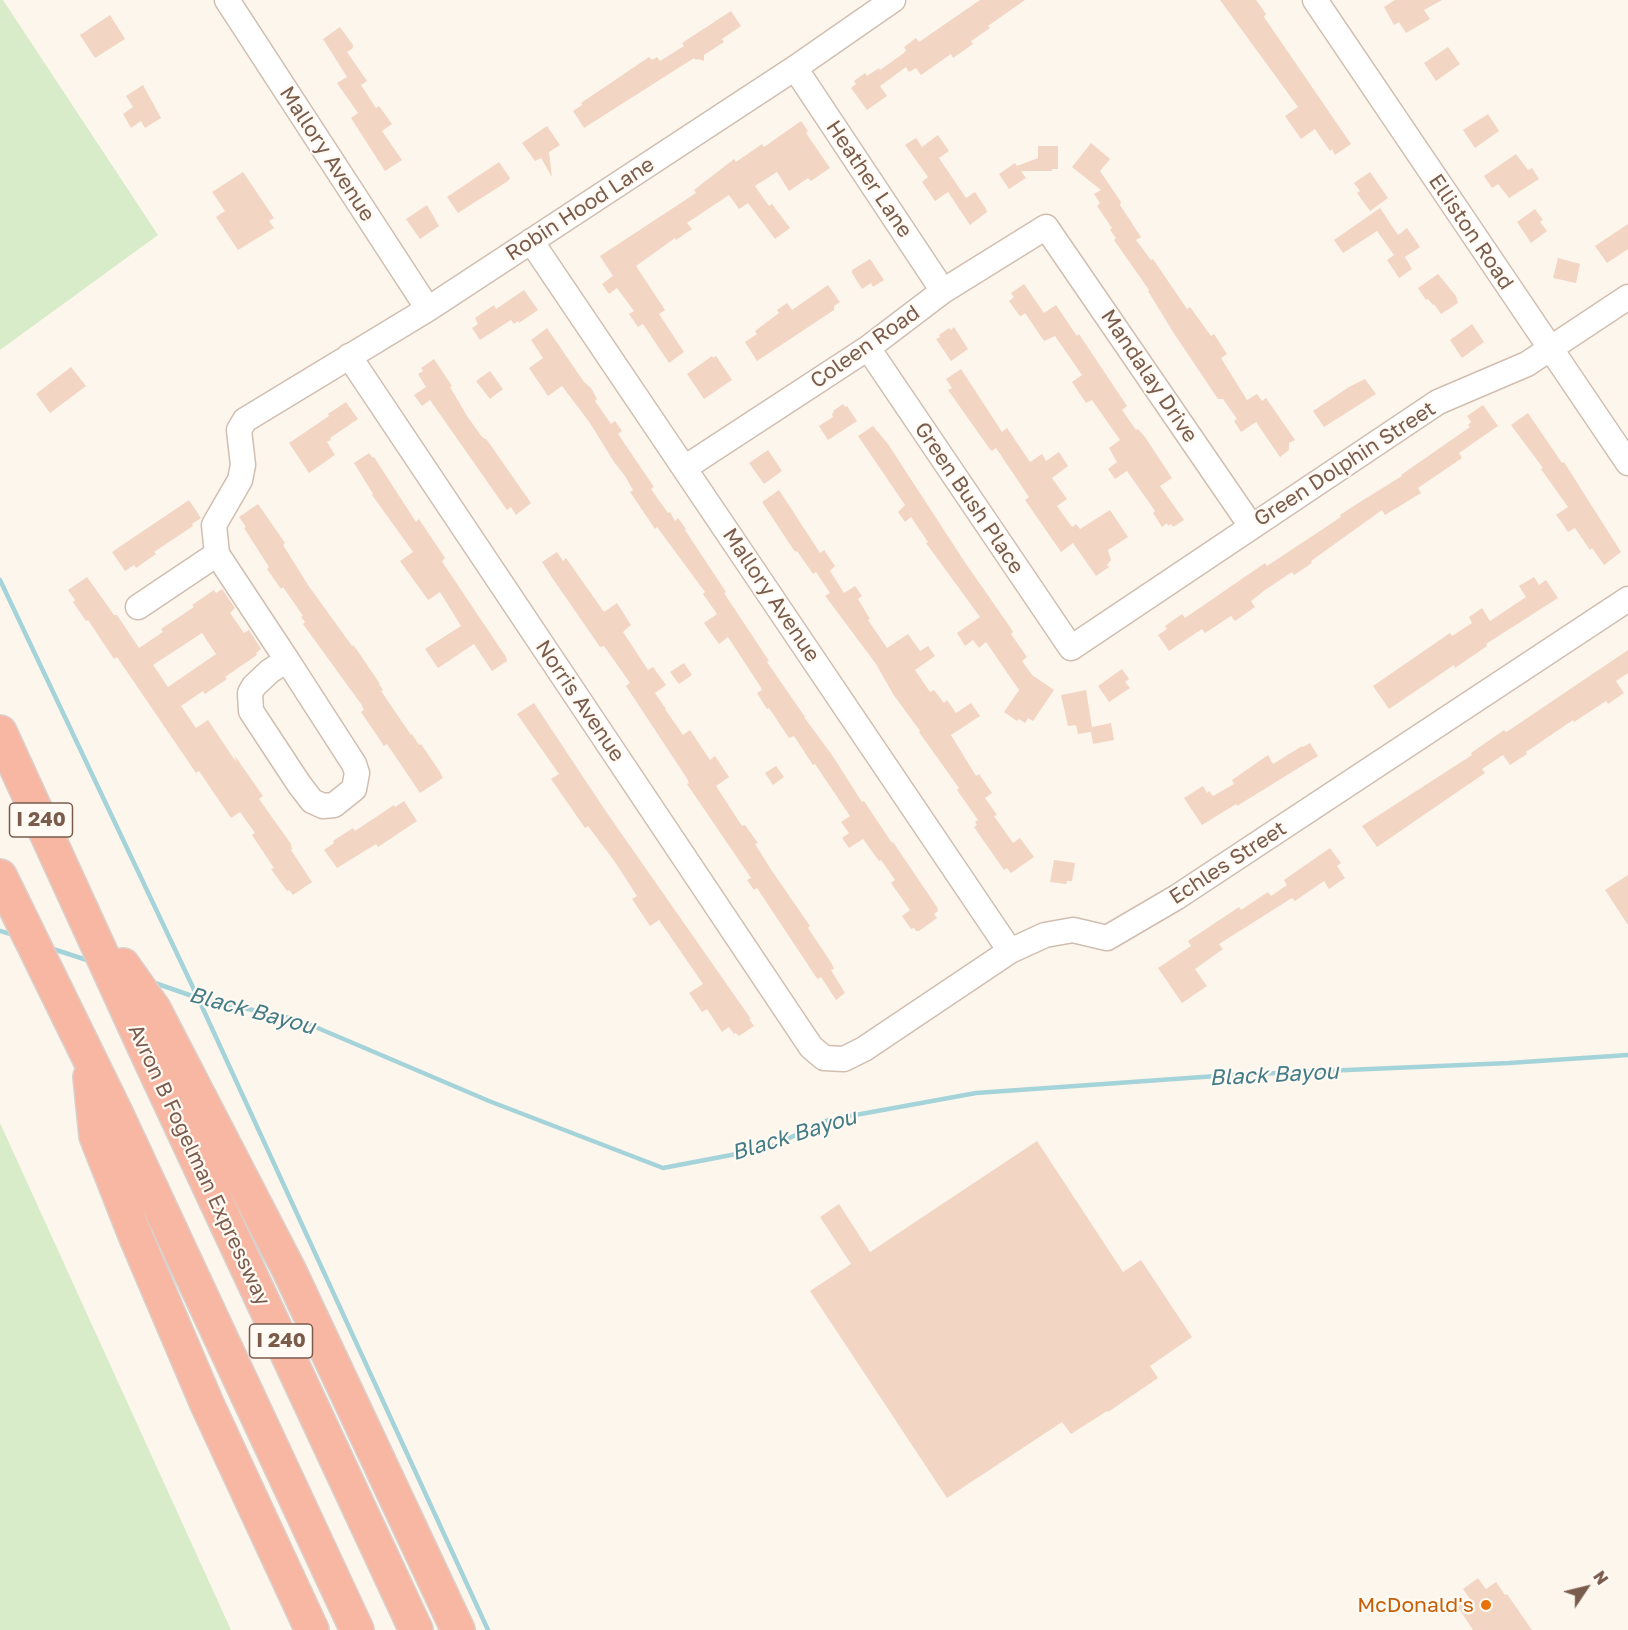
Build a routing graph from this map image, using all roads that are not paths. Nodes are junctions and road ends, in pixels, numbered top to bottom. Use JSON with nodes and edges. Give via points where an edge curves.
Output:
{"nodes":[{"id":1,"x":227,"y":0,"type":"edge"},
{"id":2,"x":893,"y":0,"type":"edge"},
{"id":3,"x":1316,"y":0,"type":"edge"},
{"id":4,"x":795,"y":68,"type":"junction"},
{"id":5,"x":1046,"y":227,"type":"joint"},
{"id":6,"x":531,"y":241,"type":"junction"},
{"id":7,"x":943,"y":291,"type":"junction"},
{"id":8,"x":1628,"y":297,"type":"edge"},
{"id":9,"x":428,"y":309,"type":"junction"},
{"id":10,"x":868,"y":348,"type":"junction"},
{"id":11,"x":1550,"y":349,"type":"junction"},
{"id":12,"x":349,"y":356,"type":"junction"},
{"id":13,"x":1628,"y":464,"type":"edge"},
{"id":14,"x":686,"y":468,"type":"junction"},
{"id":15,"x":1251,"y":526,"type":"junction"},
{"id":16,"x":217,"y":554,"type":"junction"},
{"id":17,"x":1628,"y":599,"type":"edge"},
{"id":18,"x":138,"y":607,"type":"dead end"},
{"id":19,"x":1071,"y":648,"type":"joint"},
{"id":20,"x":287,"y":660,"type":"junction"},
{"id":21,"x":0,"y":732,"type":"edge"},
{"id":22,"x":2,"y":879,"type":"edge"},
{"id":23,"x":82,"y":908,"type":"junction"},
{"id":24,"x":1010,"y":951,"type":"junction"},
{"id":25,"x":82,"y":1044,"type":"junction"},
{"id":26,"x":811,"y":1047,"type":"joint"},
{"id":27,"x":312,"y":1630,"type":"edge"},
{"id":28,"x":357,"y":1630,"type":"edge"},
{"id":29,"x":416,"y":1630,"type":"edge"},
{"id":30,"x":458,"y":1630,"type":"edge"}],
"edges":[{"from":1,"to":9,"type":"street","name":"Mallory Avenue"},
{"from":2,"to":4,"type":"street","name":"Robin Hood Lane"},
{"from":3,"to":11,"type":"street","name":"Elliston Road"},
{"from":4,"to":6,"type":"street","name":"Robin Hood Lane"},
{"from":4,"to":7,"type":"street","name":"Heather Lane"},
{"from":5,"to":7,"type":"street","name":"Coleen Road"},
{"from":5,"to":15,"type":"street","name":"Mandalay Drive"},
{"from":6,"to":9,"type":"street","name":"Robin Hood Lane"},
{"from":6,"to":14,"type":"street","name":"Mallory Avenue"},
{"from":7,"to":10,"type":"street","name":"Coleen Road"},
{"from":8,"to":11,"type":"street","name":"Green Dolphin Street"},
{"from":9,"to":12,"type":"street","name":"Robin Hood Lane"},
{"from":10,"to":14,"type":"street","name":"Coleen Road"},
{"from":10,"to":19,"type":"street","name":"Green Bush Place"},
{"from":11,"to":13,"type":"street","name":"Elliston Road"},
{"from":11,"to":15,"type":"street","name":"Green Dolphin Street","via":[[1507,373],[1438,402]]},
{"from":12,"to":16,"type":"street","name":"Robin Hood Lane","via":[[245,420],[239,430],[243,465],[240,480],[214,525]]},
{"from":12,"to":26,"type":"street","name":"Norris Avenue"},
{"from":14,"to":24,"type":"street","name":"Mallory Avenue"},
{"from":15,"to":19,"type":"street","name":"Green Dolphin Street"},
{"from":16,"to":18,"type":"street"},
{"from":16,"to":20,"type":"street"},
{"from":17,"to":24,"type":"street","name":"Echles Street","via":[[1177,897],[1107,938],[1073,930],[1045,935]]},
{"from":20,"to":20,"type":"street","via":[[254,686],[250,693],[251,711],[312,801],[334,805],[354,789],[357,773]]},
{"from":21,"to":23,"type":"highway","name":"Avron B Fogelman Expressway","number":"I 240"},
{"from":22,"to":25,"type":"highway","number":"I 240"},
{"from":23,"to":29,"type":"highway","name":"Avron B Fogelman Expressway","number":"I 240"},
{"from":23,"to":30,"type":"highway","via":[[154,1009],[178,1055],[306,1304]]},
{"from":24,"to":26,"type":"street","name":"Echles Street","via":[[844,1059],[824,1058]]},
{"from":25,"to":27,"type":"highway","via":[[96,1136],[212,1414]]},
{"from":25,"to":28,"type":"highway","number":"I 240"}]}
